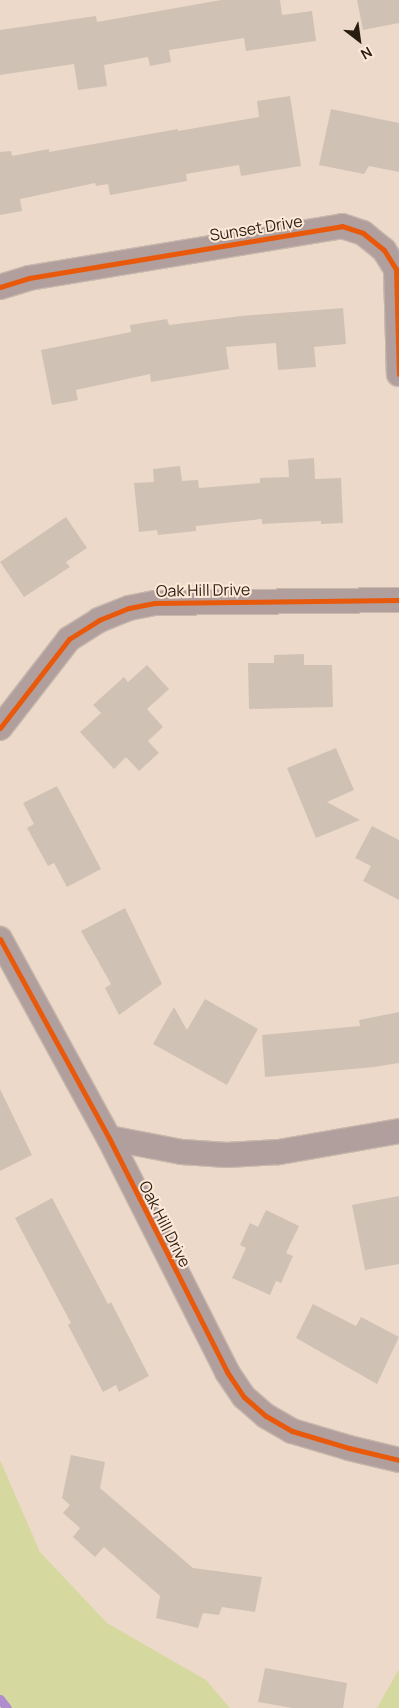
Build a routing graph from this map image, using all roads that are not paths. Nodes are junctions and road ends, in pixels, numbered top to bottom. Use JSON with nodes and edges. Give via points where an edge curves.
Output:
{"nodes":[{"id":1,"x":0,"y":287,"type":"edge"},
{"id":2,"x":399,"y":374,"type":"edge"},
{"id":3,"x":399,"y":600,"type":"edge"},
{"id":4,"x":0,"y":728,"type":"edge"},
{"id":5,"x":0,"y":939,"type":"edge"},
{"id":6,"x":399,"y":1132,"type":"edge"},
{"id":7,"x":109,"y":1138,"type":"junction"},
{"id":8,"x":399,"y":1460,"type":"edge"}],
"edges":[{"from":1,"to":2,"type":"street","name":"Sunset Drive","via":[[29,278],[342,226],[363,233],[384,250],[396,269]]},
{"from":3,"to":4,"type":"street","name":"Oak Hill Drive","via":[[155,603],[129,608],[99,620],[69,639]]},
{"from":5,"to":7,"type":"street","name":"Oak Hill Drive"},
{"from":6,"to":7,"type":"street","via":[[279,1152],[228,1155],[182,1152]]},
{"from":7,"to":8,"type":"street","name":"Oak Hill Drive","via":[[227,1372],[244,1397],[266,1416],[292,1431]]}]}
